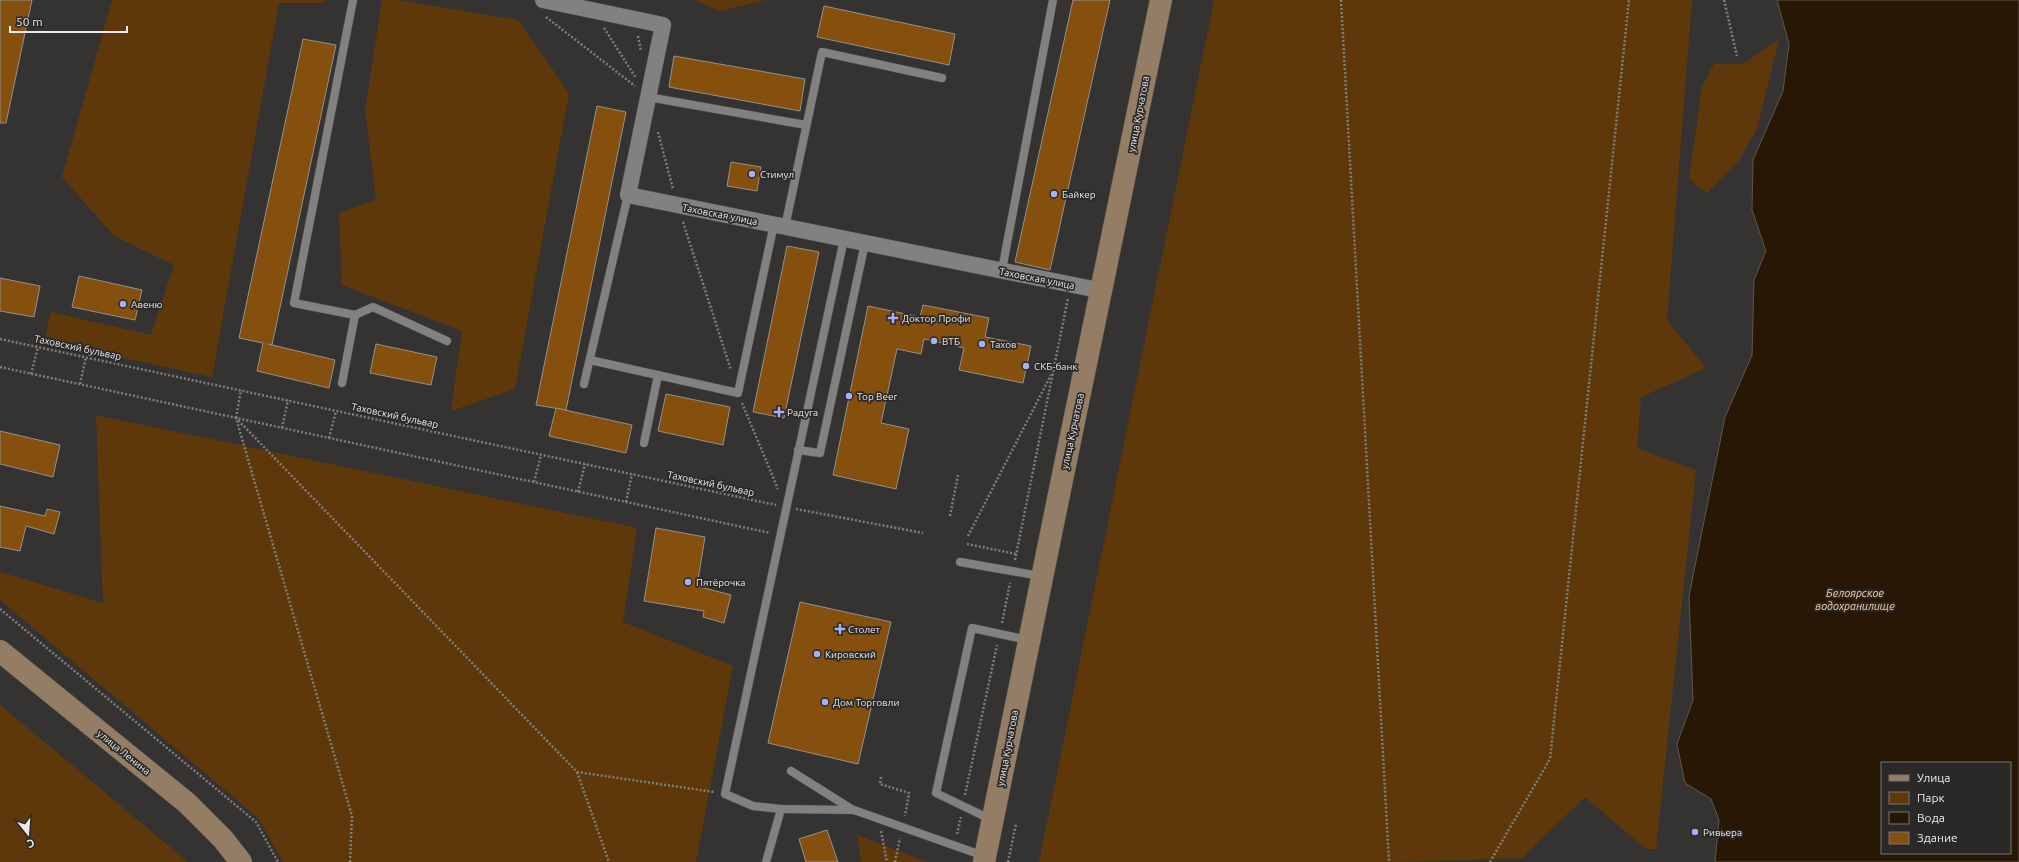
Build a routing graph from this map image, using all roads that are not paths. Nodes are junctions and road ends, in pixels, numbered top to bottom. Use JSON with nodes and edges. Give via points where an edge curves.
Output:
{"nodes":[{"id":1,"x":353,"y":0,"type":"edge"},
{"id":2,"x":1053,"y":0,"type":"edge"},
{"id":3,"x":1162,"y":0,"type":"edge"},
{"id":4,"x":543,"y":7,"type":"edge"},
{"id":5,"x":942,"y":78,"type":"dead end"},
{"id":6,"x":648,"y":97,"type":"junction"},
{"id":7,"x":806,"y":126,"type":"junction"},
{"id":8,"x":628,"y":195,"type":"junction"},
{"id":9,"x":779,"y":226,"type":"junction"},
{"id":10,"x":844,"y":238,"type":"junction"},
{"id":11,"x":865,"y":243,"type":"junction"},
{"id":12,"x":1002,"y":270,"type":"junction"},
{"id":13,"x":1103,"y":291,"type":"junction"},
{"id":14,"x":355,"y":316,"type":"junction"},
{"id":15,"x":447,"y":341,"type":"dead end"},
{"id":16,"x":590,"y":360,"type":"junction"},
{"id":17,"x":658,"y":375,"type":"junction"},
{"id":18,"x":342,"y":383,"type":"dead end"},
{"id":19,"x":584,"y":384,"type":"dead end"},
{"id":20,"x":644,"y":444,"type":"dead end"},
{"id":21,"x":798,"y":450,"type":"junction"},
{"id":22,"x":960,"y":562,"type":"dead end"},
{"id":23,"x":1040,"y":576,"type":"junction"},
{"id":24,"x":1028,"y":640,"type":"junction"},
{"id":25,"x":0,"y":651,"type":"edge"},
{"id":26,"x":791,"y":771,"type":"dead end"},
{"id":27,"x":781,"y":809,"type":"junction"},
{"id":28,"x":854,"y":810,"type":"junction"},
{"id":29,"x":992,"y":820,"type":"junction"},
{"id":30,"x":984,"y":859,"type":"edge"},
{"id":31,"x":240,"y":862,"type":"edge"},
{"id":32,"x":766,"y":862,"type":"edge"}],
"edges":[{"from":1,"to":14,"type":"lane","via":[[294,303]]},
{"from":2,"to":12,"type":"lane"},
{"from":3,"to":13,"type":"main road","name":"улица Курчатова"},
{"from":4,"to":6,"type":"street","via":[[593,10],[663,25]]},
{"from":5,"to":7,"type":"lane","via":[[822,52]]},
{"from":6,"to":7,"type":"lane"},
{"from":6,"to":8,"type":"street"},
{"from":7,"to":9,"type":"lane"},
{"from":8,"to":9,"type":"street","name":"Таховская улица"},
{"from":8,"to":16,"type":"lane"},
{"from":9,"to":10,"type":"street","name":"Таховская улица"},
{"from":9,"to":17,"type":"lane","via":[[738,393]]},
{"from":10,"to":11,"type":"street","name":"Таховская улица"},
{"from":10,"to":21,"type":"lane"},
{"from":11,"to":12,"type":"street","name":"Таховская улица"},
{"from":11,"to":21,"type":"lane","via":[[820,453]]},
{"from":12,"to":13,"type":"street","name":"Таховская улица"},
{"from":13,"to":23,"type":"main road","name":"улица Курчатова"},
{"from":14,"to":15,"type":"lane","via":[[373,307]]},
{"from":14,"to":18,"type":"lane"},
{"from":16,"to":17,"type":"lane"},
{"from":16,"to":19,"type":"lane"},
{"from":17,"to":20,"type":"lane"},
{"from":21,"to":27,"type":"lane","via":[[725,794],[753,806]]},
{"from":22,"to":23,"type":"lane"},
{"from":23,"to":24,"type":"main road","name":"улица Курчатова"},
{"from":24,"to":29,"type":"main road","name":"улица Курчатова"},
{"from":24,"to":29,"type":"lane","via":[[972,628],[936,792]]},
{"from":25,"to":31,"type":"main road","name":"улица Ленина","via":[[187,803],[223,839]]},
{"from":26,"to":28,"type":"lane"},
{"from":27,"to":28,"type":"lane"},
{"from":27,"to":32,"type":"lane"},
{"from":28,"to":30,"type":"lane"},
{"from":29,"to":30,"type":"main road","name":"улица Курчатова"}]}
